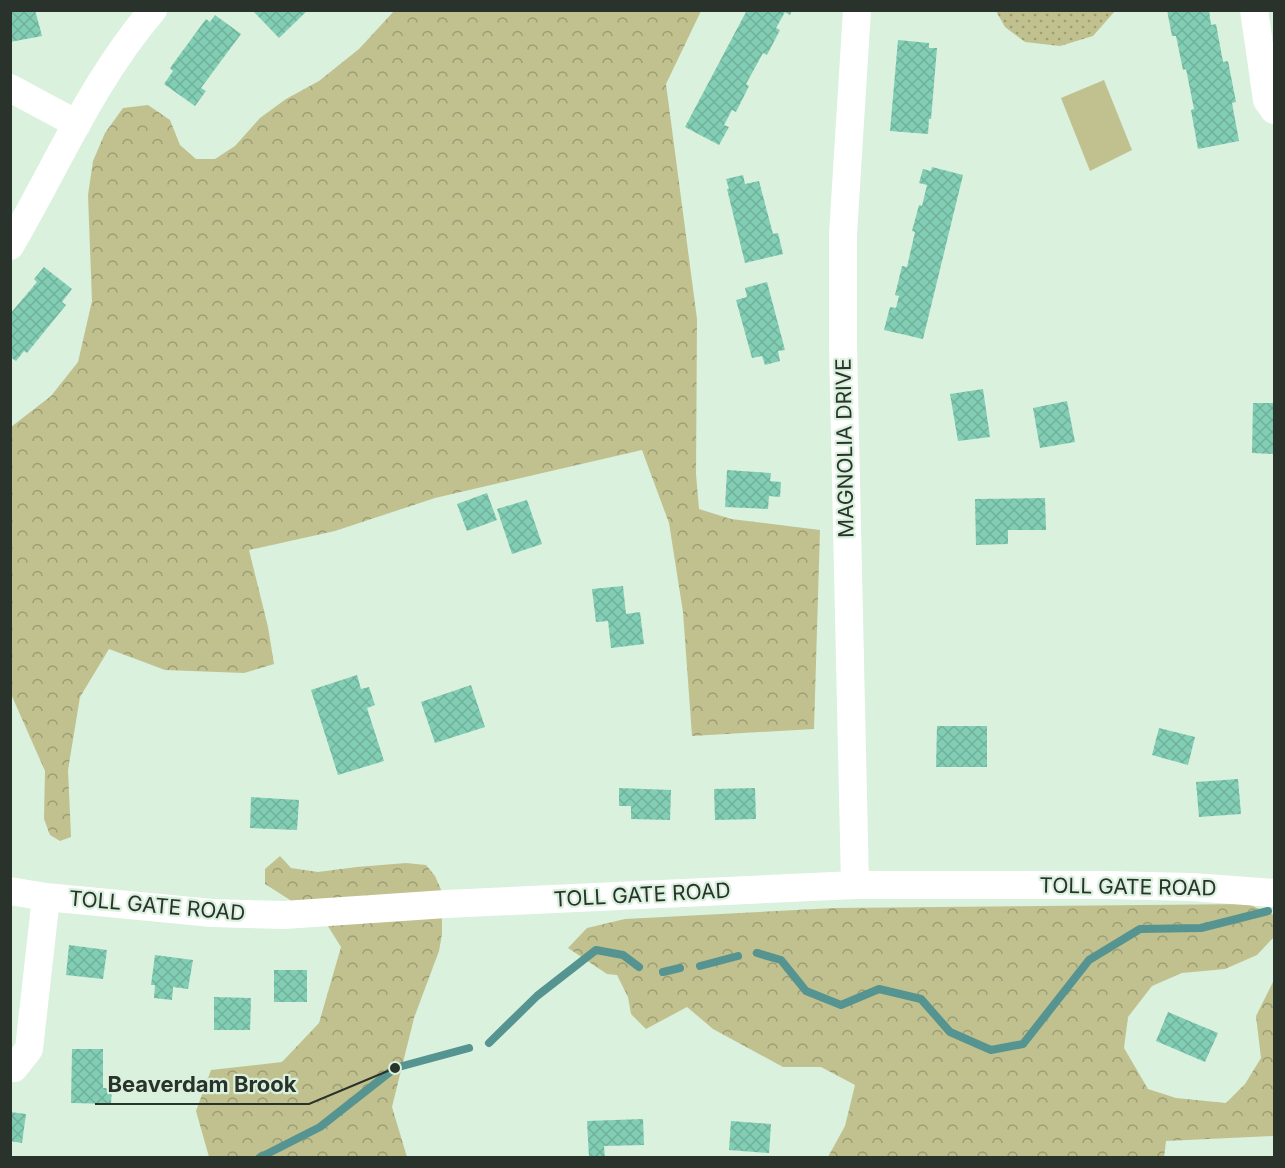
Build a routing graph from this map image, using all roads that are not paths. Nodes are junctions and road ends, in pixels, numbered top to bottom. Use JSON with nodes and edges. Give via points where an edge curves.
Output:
{"nodes":[{"id":1,"x":153,"y":10,"type":"edge"},
{"id":2,"x":857,"y":10,"type":"edge"},
{"id":3,"x":1254,"y":10,"type":"edge"},
{"id":4,"x":10,"y":88,"type":"edge"},
{"id":5,"x":1275,"y":111,"type":"edge"},
{"id":6,"x":76,"y":124,"type":"junction"},
{"id":7,"x":10,"y":246,"type":"edge"},
{"id":8,"x":855,"y":885,"type":"junction"},
{"id":9,"x":10,"y":891,"type":"edge"},
{"id":10,"x":1275,"y":893,"type":"edge"},
{"id":11,"x":46,"y":897,"type":"junction"},
{"id":12,"x":10,"y":1068,"type":"edge"}],
"edges":[{"from":1,"to":6,"type":"street","via":[[128,39]]},
{"from":2,"to":8,"type":"street","name":"MAGNOLIA DRIVE","via":[[843,234]]},
{"from":3,"to":5,"type":"street","via":[[1267,100]]},
{"from":4,"to":6,"type":"street"},
{"from":6,"to":7,"type":"street"},
{"from":8,"to":10,"type":"street","name":"TOLL GATE ROAD","via":[[1106,885]]},
{"from":8,"to":11,"type":"street","name":"TOLL GATE ROAD","via":[[284,915],[212,913]]},
{"from":9,"to":11,"type":"street","name":"TOLL GATE ROAD"},
{"from":11,"to":12,"type":"street","via":[[29,1049]]}]}
